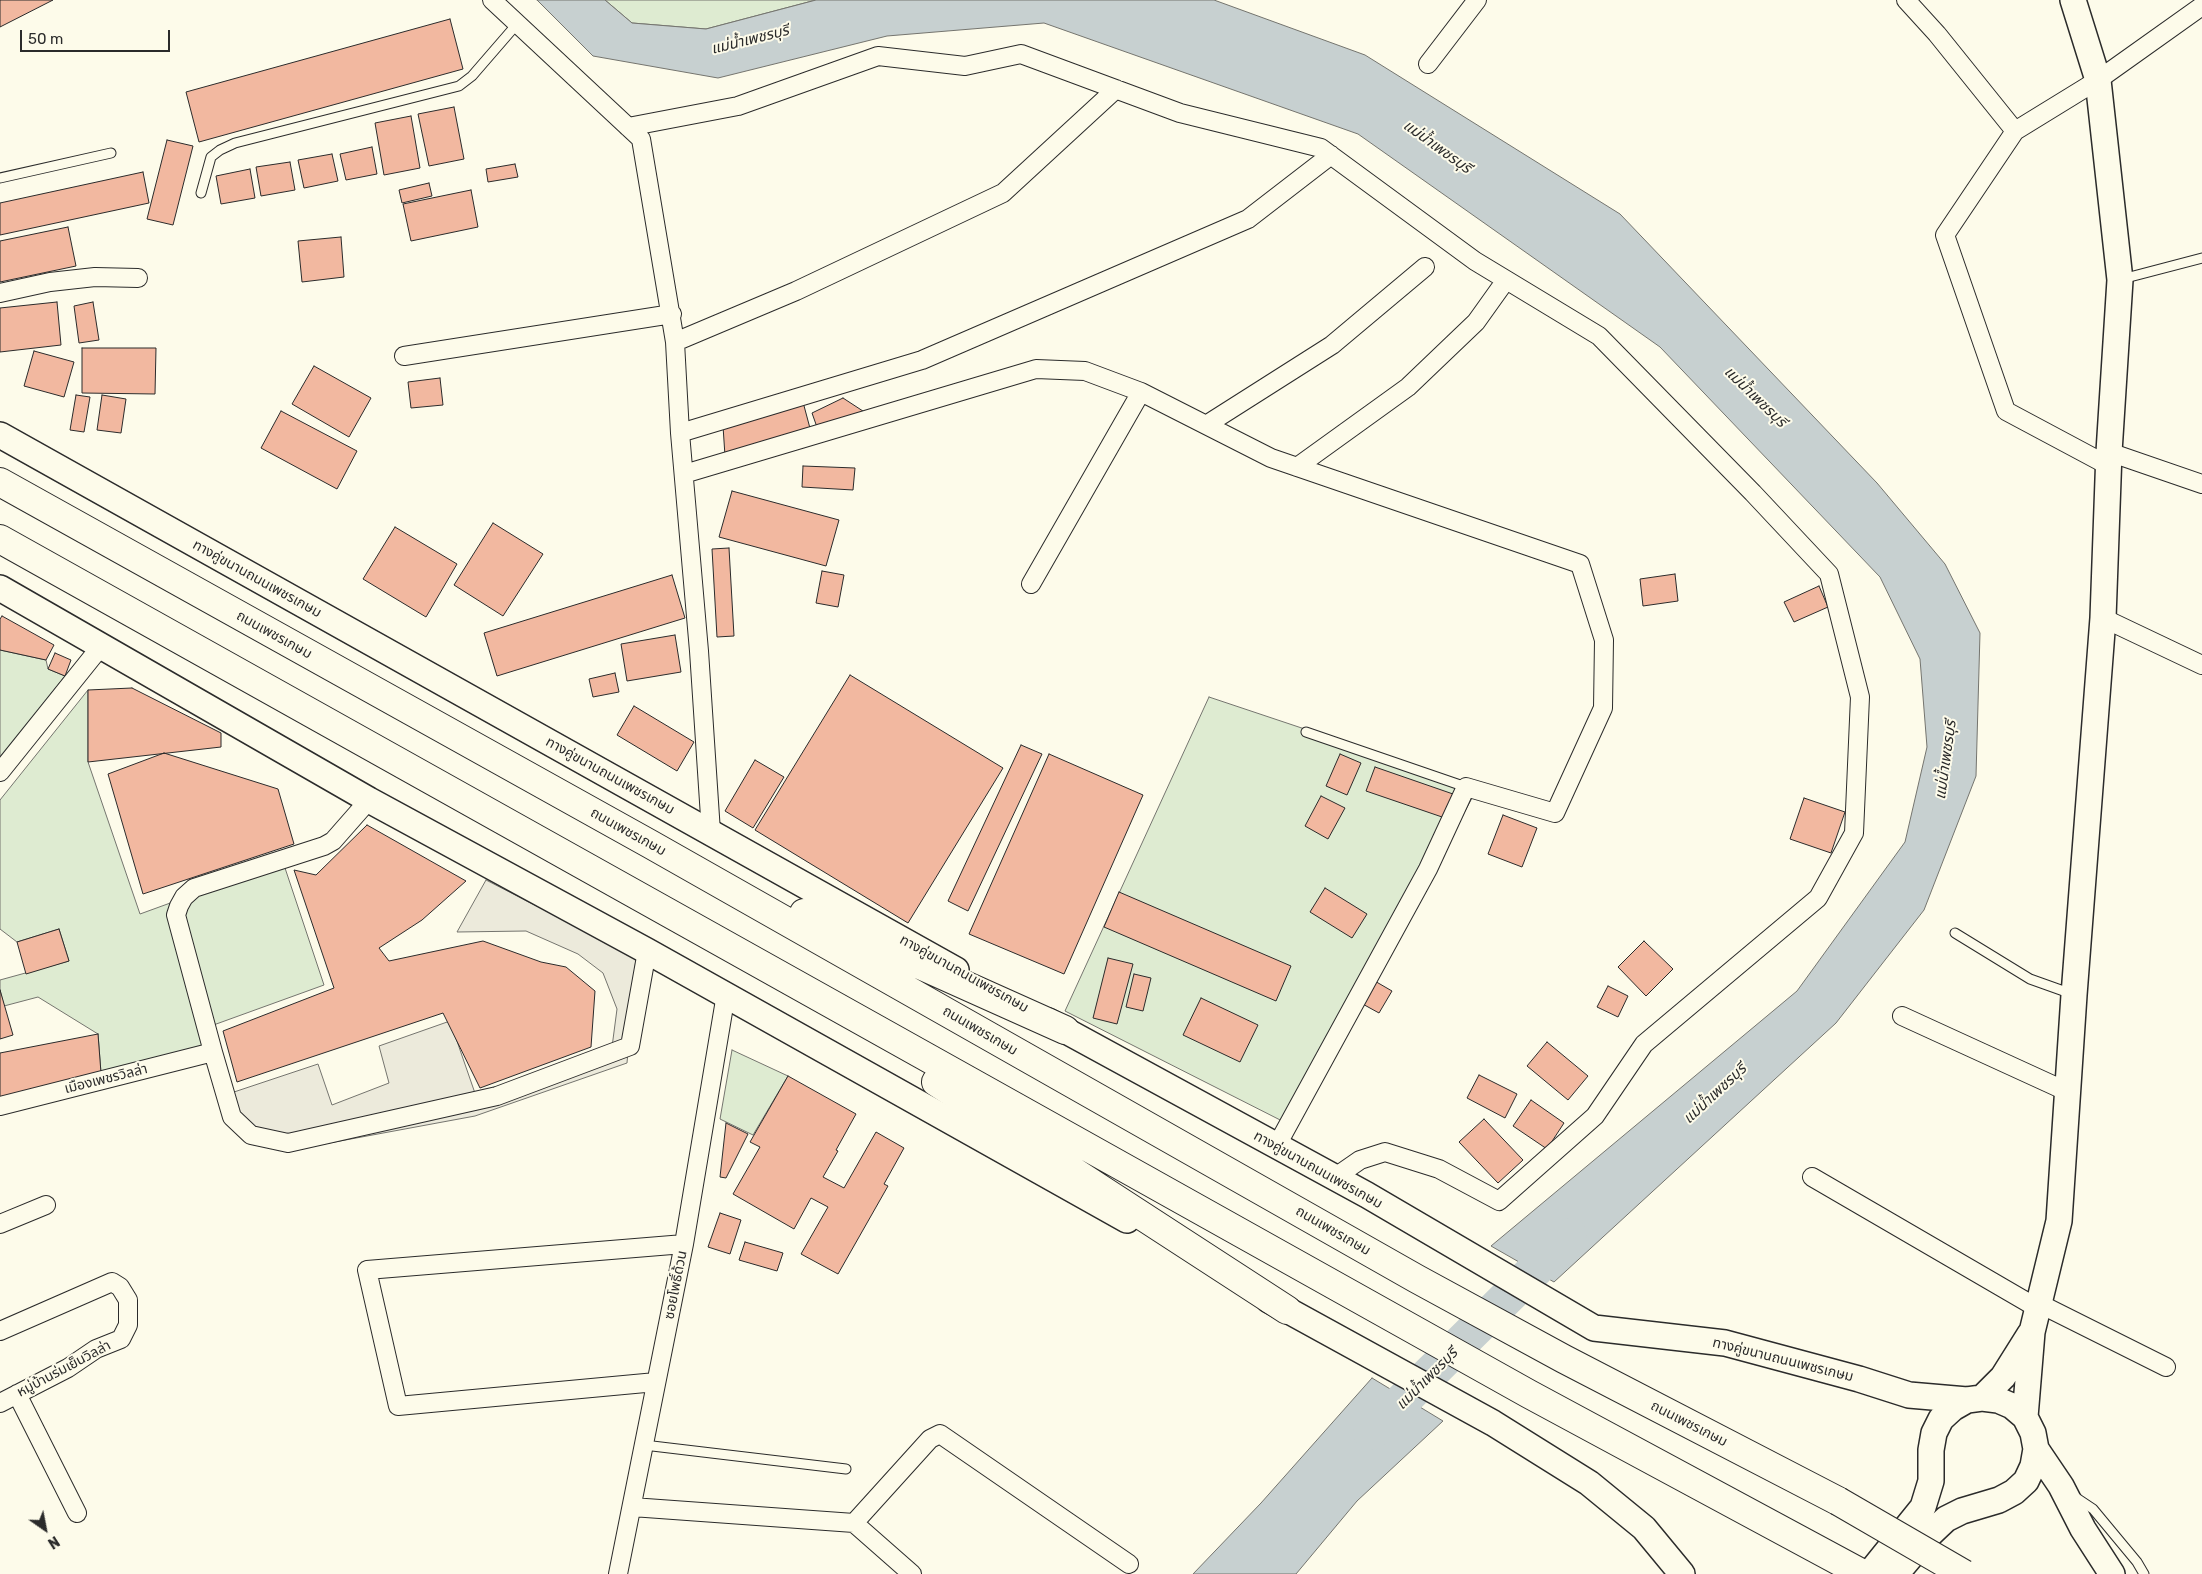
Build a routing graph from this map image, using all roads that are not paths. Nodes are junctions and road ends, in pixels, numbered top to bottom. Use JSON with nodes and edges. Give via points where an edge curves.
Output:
{"nodes":[{"id":1,"x":492,"y":0,"type":"edge"},
{"id":2,"x":1477,"y":0,"type":"edge"},
{"id":3,"x":1907,"y":0,"type":"edge"},
{"id":4,"x":2073,"y":0,"type":"edge"},
{"id":5,"x":2202,"y":6,"type":"edge"},
{"id":6,"x":517,"y":24,"type":"junction"},
{"id":7,"x":1428,"y":64,"type":"dead end"},
{"id":8,"x":2098,"y":80,"type":"junction"},
{"id":9,"x":1116,"y":89,"type":"junction"},
{"id":10,"x":628,"y":127,"type":"junction"},
{"id":11,"x":2015,"y":131,"type":"junction"},
{"id":12,"x":111,"y":153,"type":"dead end"},
{"id":13,"x":1331,"y":155,"type":"junction"},
{"id":14,"x":0,"y":178,"type":"edge"},
{"id":15,"x":200,"y":192,"type":"dead end"},
{"id":16,"x":2202,"y":258,"type":"edge"},
{"id":17,"x":1425,"y":267,"type":"dead end"},
{"id":18,"x":138,"y":278,"type":"dead end"},
{"id":19,"x":1506,"y":280,"type":"junction"},
{"id":20,"x":2120,"y":280,"type":"junction"},
{"id":21,"x":0,"y":293,"type":"edge"},
{"id":22,"x":672,"y":314,"type":"junction"},
{"id":23,"x":675,"y":342,"type":"junction"},
{"id":24,"x":404,"y":356,"type":"dead end"},
{"id":25,"x":1141,"y":392,"type":"junction"},
{"id":26,"x":1206,"y":425,"type":"junction"},
{"id":27,"x":680,"y":433,"type":"junction"},
{"id":28,"x":0,"y":436,"type":"edge"},
{"id":29,"x":2109,"y":459,"type":"junction"},
{"id":30,"x":1297,"y":467,"type":"junction"},
{"id":31,"x":0,"y":473,"type":"edge"},
{"id":32,"x":684,"y":474,"type":"junction"},
{"id":33,"x":0,"y":482,"type":"edge"},
{"id":34,"x":2202,"y":484,"type":"edge"},
{"id":35,"x":93,"y":534,"type":"junction"},
{"id":36,"x":0,"y":539,"type":"edge"},
{"id":37,"x":0,"y":557,"type":"edge"},
{"id":38,"x":1031,"y":584,"type":"dead end"},
{"id":39,"x":0,"y":588,"type":"edge"},
{"id":40,"x":2103,"y":618,"type":"junction"},
{"id":41,"x":102,"y":645,"type":"junction"},
{"id":42,"x":2202,"y":665,"type":"edge"},
{"id":43,"x":274,"y":693,"type":"junction"},
{"id":44,"x":1306,"y":732,"type":"dead end"},
{"id":45,"x":0,"y":772,"type":"edge"},
{"id":46,"x":1466,"y":787,"type":"junction"},
{"id":47,"x":369,"y":800,"type":"junction"},
{"id":48,"x":711,"y":832,"type":"junction"},
{"id":49,"x":650,"y":844,"type":"junction"},
{"id":50,"x":1955,"y":933,"type":"dead end"},
{"id":51,"x":732,"y":949,"type":"junction"},
{"id":52,"x":647,"y":951,"type":"junction"},
{"id":53,"x":726,"y":994,"type":"junction"},
{"id":54,"x":2074,"y":995,"type":"junction"},
{"id":55,"x":1902,"y":1016,"type":"dead end"},
{"id":56,"x":1065,"y":1030,"type":"junction"},
{"id":57,"x":212,"y":1052,"type":"junction"},
{"id":58,"x":2068,"y":1092,"type":"junction"},
{"id":59,"x":0,"y":1106,"type":"edge"},
{"id":60,"x":1276,"y":1147,"type":"junction"},
{"id":61,"x":1812,"y":1177,"type":"dead end"},
{"id":62,"x":1334,"y":1178,"type":"junction"},
{"id":63,"x":46,"y":1205,"type":"dead end"},
{"id":64,"x":0,"y":1224,"type":"edge"},
{"id":65,"x":684,"y":1244,"type":"junction"},
{"id":66,"x":1287,"y":1310,"type":"junction"},
{"id":67,"x":2037,"y":1315,"type":"junction"},
{"id":68,"x":0,"y":1331,"type":"edge"},
{"id":69,"x":2166,"y":1367,"type":"dead end"},
{"id":70,"x":656,"y":1382,"type":"junction"},
{"id":71,"x":17,"y":1394,"type":"junction"},
{"id":72,"x":1974,"y":1399,"type":"junction"},
{"id":73,"x":0,"y":1403,"type":"edge"},
{"id":74,"x":2025,"y":1418,"type":"junction"},
{"id":75,"x":644,"y":1445,"type":"junction"},
{"id":76,"x":2036,"y":1449,"type":"junction"},
{"id":77,"x":846,"y":1469,"type":"dead end"},
{"id":78,"x":2061,"y":1486,"type":"junction"},
{"id":79,"x":632,"y":1507,"type":"junction"},
{"id":80,"x":77,"y":1513,"type":"dead end"},
{"id":81,"x":854,"y":1523,"type":"junction"},
{"id":82,"x":1129,"y":1564,"type":"dead end"},
{"id":83,"x":618,"y":1574,"type":"edge"},
{"id":84,"x":912,"y":1574,"type":"edge"},
{"id":85,"x":1682,"y":1574,"type":"edge"},
{"id":86,"x":1863,"y":1574,"type":"edge"},
{"id":87,"x":1869,"y":1574,"type":"edge"},
{"id":88,"x":1896,"y":1574,"type":"edge"},
{"id":89,"x":1964,"y":1574,"type":"edge"},
{"id":90,"x":2112,"y":1574,"type":"edge"},
{"id":91,"x":2144,"y":1574,"type":"edge"}],
"edges":[{"from":1,"to":6,"type":"street"},
{"from":2,"to":7,"type":"street"},
{"from":3,"to":11,"type":"street"},
{"from":4,"to":8,"type":"main road"},
{"from":5,"to":8,"type":"street"},
{"from":6,"to":10,"type":"street"},
{"from":6,"to":15,"type":"lane","via":[[472,76],[459,86],[235,142],[211,157]]},
{"from":8,"to":11,"type":"street"},
{"from":8,"to":20,"type":"main road"},
{"from":9,"to":10,"type":"street","via":[[1021,54],[965,66],[878,56],[738,106]]},
{"from":9,"to":13,"type":"street","via":[[1180,113],[1320,148]]},
{"from":9,"to":23,"type":"street","via":[[1003,193],[796,291]]},
{"from":10,"to":22,"type":"street","via":[[641,139]]},
{"from":11,"to":29,"type":"street","via":[[1945,235],[2006,411]]},
{"from":12,"to":14,"type":"lane"},
{"from":13,"to":19,"type":"street","via":[[1475,261]]},
{"from":13,"to":27,"type":"street","via":[[1248,219],[922,360]]},
{"from":16,"to":20,"type":"lane"},
{"from":17,"to":26,"type":"street","via":[[1332,345]]},
{"from":18,"to":21,"type":"street","via":[[95,277],[50,282]]},
{"from":19,"to":30,"type":"street","via":[[1476,322],[1408,387]]},
{"from":19,"to":62,"type":"street","via":[[1599,336],[1829,574],[1860,698],[1854,832],[1818,898],[1644,1044],[1595,1116],[1498,1201],[1439,1169],[1385,1152],[1360,1160]]},
{"from":20,"to":29,"type":"main road"},
{"from":22,"to":23,"type":"street"},
{"from":22,"to":24,"type":"street"},
{"from":23,"to":27,"type":"street"},
{"from":25,"to":26,"type":"street"},
{"from":25,"to":32,"type":"street","via":[[1085,371],[1036,369]]},
{"from":25,"to":38,"type":"street"},
{"from":26,"to":30,"type":"street","via":[[1271,458]]},
{"from":27,"to":32,"type":"street"},
{"from":28,"to":48,"type":"main road","name":"ทางคู่ขนานถนนเพชรเกษม"},
{"from":29,"to":34,"type":"street"},
{"from":29,"to":40,"type":"main road"},
{"from":30,"to":46,"type":"street","via":[[1580,564],[1604,640],[1603,708],[1555,812]]},
{"from":31,"to":35,"type":"highway"},
{"from":32,"to":48,"type":"street"},
{"from":33,"to":35,"type":"highway","name":"ถนนเพชรเกษม"},
{"from":35,"to":49,"type":"highway","name":"ถนนเพชรเกษม"},
{"from":36,"to":43,"type":"highway"},
{"from":37,"to":43,"type":"highway"},
{"from":39,"to":41,"type":"main road"},
{"from":40,"to":42,"type":"street"},
{"from":40,"to":54,"type":"main road"},
{"from":41,"to":45,"type":"street"},
{"from":41,"to":47,"type":"main road"},
{"from":43,"to":51,"type":"highway"},
{"from":44,"to":46,"type":"lane"},
{"from":46,"to":60,"type":"street","via":[[1428,869]]},
{"from":47,"to":52,"type":"main road"},
{"from":47,"to":57,"type":"street","via":[[324,846],[194,888],[184,896],[176,915]]},
{"from":48,"to":56,"type":"main road","name":"ทางคู่ขนานถนนเพชรเกษม"},
{"from":49,"to":56,"type":"highway"},
{"from":49,"to":89,"type":"highway","name":"ถนนเพชรเกษม","bridge":true,"via":[[1417,1279],[1838,1501]]},
{"from":50,"to":54,"type":"lane","via":[[2030,979]]},
{"from":51,"to":66,"type":"highway"},
{"from":51,"to":86,"type":"highway","via":[[1529,1394]]},
{"from":52,"to":53,"type":"main road"},
{"from":52,"to":57,"type":"street","via":[[630,1046],[497,1096],[288,1143],[251,1135],[232,1116]]},
{"from":53,"to":65,"type":"street","name":"ซอยโพธิ์ด้วน"},
{"from":53,"to":66,"type":"main road"},
{"from":54,"to":58,"type":"main road"},
{"from":55,"to":58,"type":"street"},
{"from":56,"to":60,"type":"main road","name":"ทางคู่ขนานถนนเพชรเกษม"},
{"from":57,"to":59,"type":"street","name":"เมืองเพชรวิลล่า"},
{"from":58,"to":67,"type":"main road","via":[[2059,1221]]},
{"from":60,"to":62,"type":"main road","name":"ทางคู่ขนานถนนเพชรเกษม"},
{"from":61,"to":67,"type":"street"},
{"from":62,"to":72,"type":"main road","name":"ทางคู่ขนานถนนเพชรเกษม","via":[[1594,1328],[1725,1343],[1909,1395]]},
{"from":63,"to":64,"type":"street"},
{"from":65,"to":70,"type":"street","name":"ซอยโพธิ์ด้วน"},
{"from":65,"to":70,"type":"street","via":[[367,1270],[398,1406]]},
{"from":66,"to":85,"type":"main road","via":[[1493,1423],[1590,1483],[1644,1528]]},
{"from":67,"to":69,"type":"street"},
{"from":67,"to":72,"type":"main road","via":[[2002,1377]]},
{"from":67,"to":74,"type":"main road"},
{"from":68,"to":71,"type":"street","name":"หมู่บ้านร่มเย็นวิลล่า","via":[[112,1282],[120,1287],[128,1300],[128,1325],[121,1339],[96,1349],[68,1368]]},
{"from":70,"to":75,"type":"street","name":"ซอยโพธิ์ด้วน"},
{"from":71,"to":73,"type":"street","name":"หมู่บ้านร่มเย็นวิลล่า"},
{"from":71,"to":80,"type":"street"},
{"from":72,"to":74,"type":"main road","name":"ทางคู่ขนานถนนเพชรเกษม","via":[[1998,1400],[2012,1406]]},
{"from":72,"to":87,"type":"main road","via":[[1953,1408],[1941,1419],[1934,1433],[1932,1481],[1923,1508]]},
{"from":74,"to":76,"type":"main road","via":[[2033,1433]]},
{"from":75,"to":77,"type":"lane"},
{"from":75,"to":79,"type":"street","name":"ซอยโพธิ์ด้วน"},
{"from":76,"to":78,"type":"main road"},
{"from":76,"to":88,"type":"main road","via":[[2026,1481],[2014,1492],[1946,1519]]},
{"from":78,"to":90,"type":"main road","via":[[2083,1529]]},
{"from":78,"to":91,"type":"lane","via":[[2093,1509]]},
{"from":79,"to":81,"type":"street"},
{"from":79,"to":83,"type":"street","name":"ซอยโพธิ์ด้วน"},
{"from":81,"to":82,"type":"street","via":[[930,1439],[940,1434]]},
{"from":81,"to":84,"type":"street"}]}
